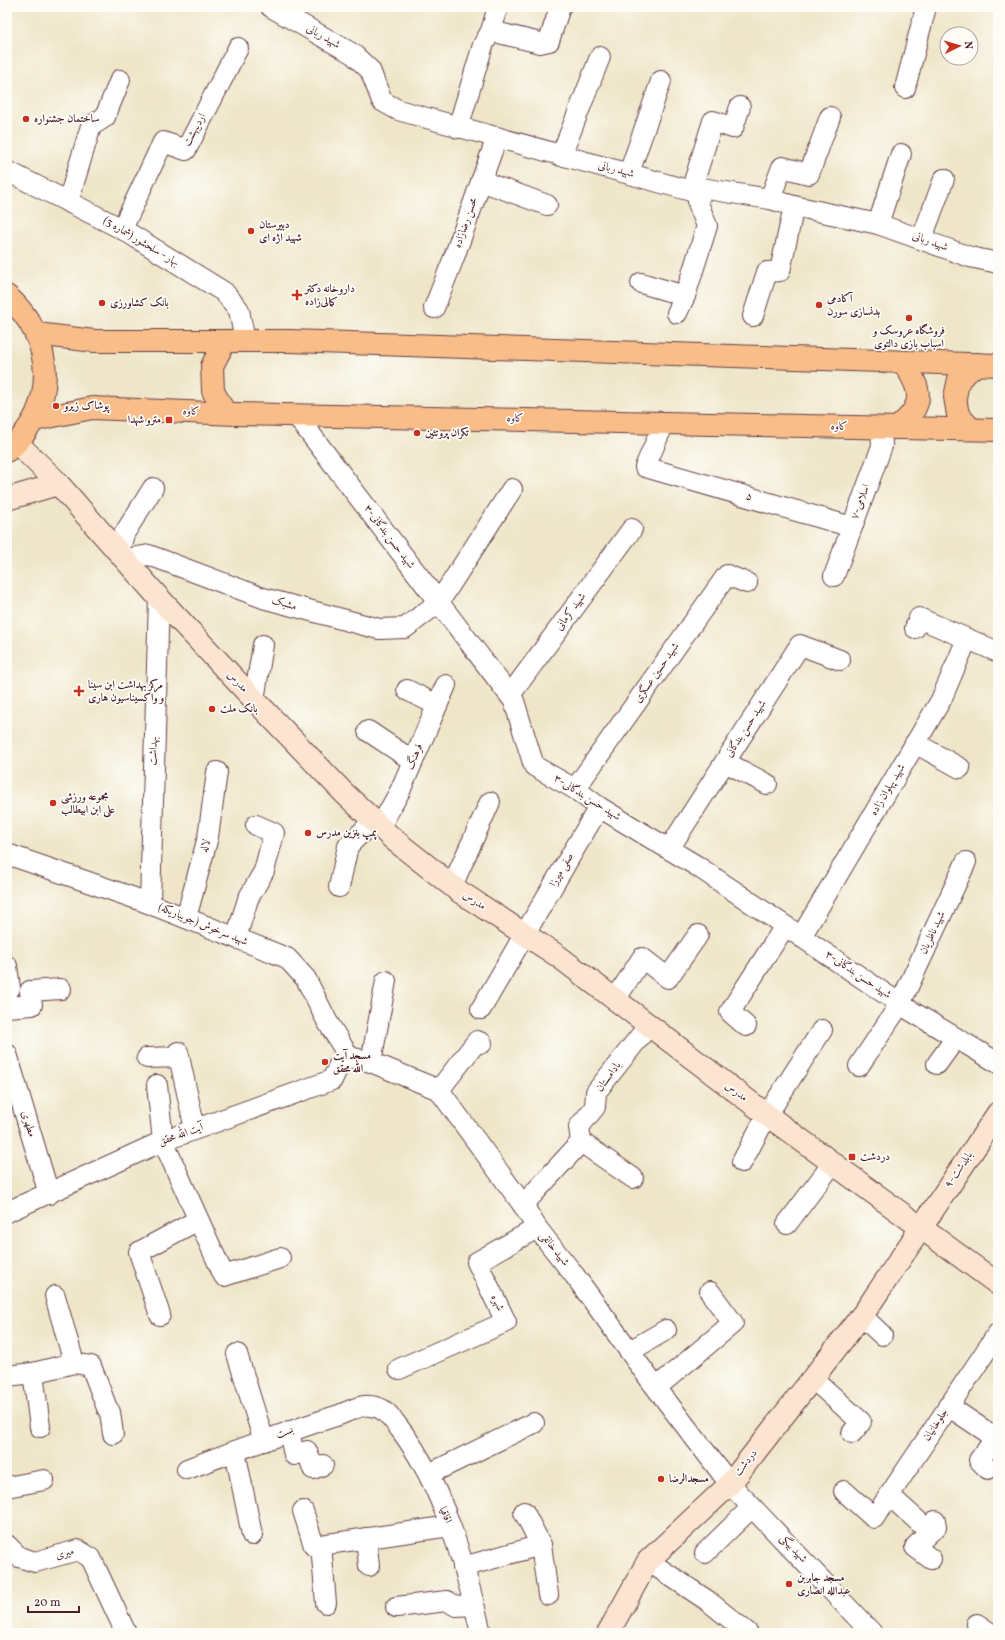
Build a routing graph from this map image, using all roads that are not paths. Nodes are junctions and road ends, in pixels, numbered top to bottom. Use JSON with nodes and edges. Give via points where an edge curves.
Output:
{"nodes":[{"id":1,"x":271,"y":7,"type":"edge"},
{"id":2,"x":498,"y":7,"type":"edge"},
{"id":3,"x":560,"y":7,"type":"edge"},
{"id":4,"x":926,"y":7,"type":"edge"},
{"id":5,"x":491,"y":31,"type":"junction"},
{"id":6,"x":238,"y":48,"type":"dead end"},
{"id":7,"x":600,"y":57,"type":"dead end"},
{"id":8,"x":120,"y":80,"type":"dead end"},
{"id":9,"x":661,"y":81,"type":"dead end"},
{"id":10,"x":905,"y":88,"type":"dead end"},
{"id":11,"x":740,"y":107,"type":"dead end"},
{"id":12,"x":830,"y":117,"type":"dead end"},
{"id":13,"x":458,"y":128,"type":"junction"},
{"id":14,"x":497,"y":137,"type":"junction"},
{"id":15,"x":901,"y":154,"type":"dead end"},
{"id":16,"x":562,"y":156,"type":"junction"},
{"id":17,"x":7,"y":171,"type":"edge"},
{"id":18,"x":629,"y":173,"type":"junction"},
{"id":19,"x":944,"y":179,"type":"dead end"},
{"id":20,"x":481,"y":181,"type":"junction"},
{"id":21,"x":696,"y":189,"type":"junction"},
{"id":22,"x":770,"y":199,"type":"junction"},
{"id":23,"x":68,"y":202,"type":"junction"},
{"id":24,"x":547,"y":205,"type":"dead end"},
{"id":25,"x":794,"y":206,"type":"junction"},
{"id":26,"x":878,"y":224,"type":"junction"},
{"id":27,"x":122,"y":228,"type":"junction"},
{"id":28,"x":922,"y":238,"type":"junction"},
{"id":29,"x":998,"y":263,"type":"edge"},
{"id":30,"x":641,"y":283,"type":"dead end"},
{"id":31,"x":7,"y":296,"type":"edge"},
{"id":32,"x":434,"y":308,"type":"dead end"},
{"id":33,"x":753,"y":316,"type":"dead end"},
{"id":34,"x":37,"y":334,"type":"junction"},
{"id":35,"x":235,"y":341,"type":"junction"},
{"id":36,"x":903,"y":362,"type":"junction"},
{"id":37,"x":977,"y":364,"type":"junction"},
{"id":38,"x":998,"y":365,"type":"edge"},
{"id":39,"x":225,"y":413,"type":"junction"},
{"id":40,"x":296,"y":415,"type":"junction"},
{"id":41,"x":34,"y":420,"type":"junction"},
{"id":42,"x":664,"y":423,"type":"junction"},
{"id":43,"x":889,"y":428,"type":"junction"},
{"id":44,"x":971,"y":429,"type":"junction"},
{"id":45,"x":998,"y":430,"type":"edge"},
{"id":46,"x":12,"y":447,"type":"edge"},
{"id":47,"x":58,"y":484,"type":"junction"},
{"id":48,"x":153,"y":488,"type":"dead end"},
{"id":49,"x":512,"y":489,"type":"dead end"},
{"id":50,"x":7,"y":499,"type":"edge"},
{"id":51,"x":852,"y":527,"type":"junction"},
{"id":52,"x":632,"y":529,"type":"dead end"},
{"id":53,"x":122,"y":556,"type":"junction"},
{"id":54,"x":834,"y":576,"type":"dead end"},
{"id":55,"x":747,"y":583,"type":"dead end"},
{"id":56,"x":159,"y":598,"type":"junction"},
{"id":57,"x":439,"y":602,"type":"junction"},
{"id":58,"x":915,"y":628,"type":"dead end"},
{"id":59,"x":966,"y":638,"type":"junction"},
{"id":60,"x":263,"y":645,"type":"dead end"},
{"id":61,"x":998,"y":652,"type":"edge"},
{"id":62,"x":840,"y":660,"type":"dead end"},
{"id":63,"x":446,"y":685,"type":"dead end"},
{"id":64,"x":407,"y":690,"type":"dead end"},
{"id":65,"x":510,"y":695,"type":"junction"},
{"id":66,"x":254,"y":700,"type":"junction"},
{"id":67,"x":437,"y":706,"type":"junction"},
{"id":68,"x":367,"y":732,"type":"dead end"},
{"id":69,"x":915,"y":743,"type":"junction"},
{"id":70,"x":413,"y":761,"type":"junction"},
{"id":71,"x":725,"y":762,"type":"junction"},
{"id":72,"x":960,"y":768,"type":"dead end"},
{"id":73,"x":216,"y":772,"type":"dead end"},
{"id":74,"x":767,"y":784,"type":"dead end"},
{"id":75,"x":575,"y":789,"type":"junction"},
{"id":76,"x":490,"y":802,"type":"dead end"},
{"id":77,"x":599,"y":807,"type":"junction"},
{"id":78,"x":256,"y":824,"type":"dead end"},
{"id":79,"x":377,"y":824,"type":"junction"},
{"id":80,"x":669,"y":849,"type":"junction"},
{"id":81,"x":7,"y":854,"type":"edge"},
{"id":82,"x":966,"y":862,"type":"dead end"},
{"id":83,"x":452,"y":886,"type":"junction"},
{"id":84,"x":339,"y":887,"type":"dead end"},
{"id":85,"x":150,"y":904,"type":"junction"},
{"id":86,"x":186,"y":918,"type":"junction"},
{"id":87,"x":785,"y":926,"type":"junction"},
{"id":88,"x":525,"y":934,"type":"junction"},
{"id":89,"x":698,"y":935,"type":"dead end"},
{"id":90,"x":801,"y":937,"type":"junction"},
{"id":91,"x":236,"y":938,"type":"junction"},
{"id":92,"x":7,"y":966,"type":"edge"},
{"id":93,"x":386,"y":981,"type":"dead end"},
{"id":94,"x":7,"y":989,"type":"edge"},
{"id":95,"x":61,"y":989,"type":"dead end"},
{"id":96,"x":615,"y":1000,"type":"junction"},
{"id":97,"x":900,"y":1004,"type":"junction"},
{"id":98,"x":7,"y":1007,"type":"edge"},
{"id":99,"x":481,"y":1009,"type":"dead end"},
{"id":100,"x":649,"y":1025,"type":"junction"},
{"id":101,"x":746,"y":1026,"type":"dead end"},
{"id":102,"x":822,"y":1030,"type":"dead end"},
{"id":103,"x":956,"y":1038,"type":"junction"},
{"id":104,"x":482,"y":1043,"type":"dead end"},
{"id":105,"x":7,"y":1054,"type":"edge"},
{"id":106,"x":147,"y":1058,"type":"dead end"},
{"id":107,"x":349,"y":1058,"type":"junction"},
{"id":108,"x":371,"y":1062,"type":"junction"},
{"id":109,"x":998,"y":1063,"type":"edge"},
{"id":110,"x":937,"y":1064,"type":"dead end"},
{"id":111,"x":859,"y":1066,"type":"dead end"},
{"id":112,"x":157,"y":1085,"type":"dead end"},
{"id":113,"x":439,"y":1090,"type":"junction"},
{"id":114,"x":768,"y":1115,"type":"junction"},
{"id":115,"x":995,"y":1123,"type":"edge"},
{"id":116,"x":195,"y":1129,"type":"junction"},
{"id":117,"x":163,"y":1141,"type":"junction"},
{"id":118,"x":581,"y":1142,"type":"junction"},
{"id":119,"x":742,"y":1162,"type":"dead end"},
{"id":120,"x":833,"y":1163,"type":"junction"},
{"id":121,"x":633,"y":1178,"type":"dead end"},
{"id":122,"x":49,"y":1194,"type":"junction"},
{"id":123,"x":523,"y":1206,"type":"junction"},
{"id":124,"x":7,"y":1212,"type":"edge"},
{"id":125,"x":198,"y":1220,"type":"junction"},
{"id":126,"x":787,"y":1224,"type":"dead end"},
{"id":127,"x":920,"y":1227,"type":"junction"},
{"id":128,"x":537,"y":1228,"type":"junction"},
{"id":129,"x":280,"y":1258,"type":"dead end"},
{"id":130,"x":998,"y":1284,"type":"edge"},
{"id":131,"x":710,"y":1292,"type":"dead end"},
{"id":132,"x":55,"y":1296,"type":"dead end"},
{"id":133,"x":160,"y":1315,"type":"dead end"},
{"id":134,"x":862,"y":1316,"type":"junction"},
{"id":135,"x":666,"y":1330,"type":"dead end"},
{"id":136,"x":998,"y":1333,"type":"edge"},
{"id":137,"x":882,"y":1335,"type":"dead end"},
{"id":138,"x":630,"y":1351,"type":"junction"},
{"id":139,"x":236,"y":1354,"type":"dead end"},
{"id":140,"x":74,"y":1363,"type":"junction"},
{"id":141,"x":399,"y":1369,"type":"dead end"},
{"id":142,"x":33,"y":1373,"type":"junction"},
{"id":143,"x":7,"y":1376,"type":"edge"},
{"id":144,"x":812,"y":1378,"type":"junction"},
{"id":145,"x":657,"y":1387,"type":"junction"},
{"id":146,"x":948,"y":1406,"type":"junction"},
{"id":147,"x":385,"y":1409,"type":"joint"},
{"id":148,"x":534,"y":1423,"type":"dead end"},
{"id":149,"x":40,"y":1427,"type":"dead end"},
{"id":150,"x":289,"y":1432,"type":"junction"},
{"id":151,"x":852,"y":1432,"type":"dead end"},
{"id":152,"x":113,"y":1434,"type":"dead end"},
{"id":153,"x":264,"y":1441,"type":"junction"},
{"id":154,"x":235,"y":1451,"type":"junction"},
{"id":155,"x":323,"y":1465,"type":"dead end"},
{"id":156,"x":187,"y":1469,"type":"dead end"},
{"id":157,"x":988,"y":1469,"type":"dead end"},
{"id":158,"x":429,"y":1474,"type":"junction"},
{"id":159,"x":44,"y":1480,"type":"dead end"},
{"id":160,"x":730,"y":1484,"type":"junction"},
{"id":161,"x":7,"y":1487,"type":"edge"},
{"id":162,"x":844,"y":1491,"type":"dead end"},
{"id":163,"x":890,"y":1496,"type":"junction"},
{"id":164,"x":752,"y":1507,"type":"junction"},
{"id":165,"x":303,"y":1511,"type":"dead end"},
{"id":166,"x":524,"y":1512,"type":"dead end"},
{"id":167,"x":450,"y":1526,"type":"junction"},
{"id":168,"x":252,"y":1535,"type":"dead end"},
{"id":169,"x":329,"y":1538,"type":"junction"},
{"id":170,"x":366,"y":1538,"type":"junction"},
{"id":171,"x":7,"y":1545,"type":"edge"},
{"id":172,"x":542,"y":1545,"type":"junction"},
{"id":173,"x":705,"y":1553,"type":"dead end"},
{"id":174,"x":931,"y":1559,"type":"dead end"},
{"id":175,"x":648,"y":1561,"type":"junction"},
{"id":176,"x":369,"y":1566,"type":"dead end"},
{"id":177,"x":463,"y":1567,"type":"junction"},
{"id":178,"x":548,"y":1595,"type":"dead end"},
{"id":179,"x":326,"y":1603,"type":"dead end"},
{"id":180,"x":474,"y":1605,"type":"junction"},
{"id":181,"x":396,"y":1607,"type":"dead end"},
{"id":182,"x":126,"y":1633,"type":"edge"},
{"id":183,"x":481,"y":1633,"type":"edge"},
{"id":184,"x":608,"y":1633,"type":"edge"},
{"id":185,"x":748,"y":1633,"type":"edge"},
{"id":186,"x":872,"y":1633,"type":"edge"}],
"edges":[{"from":1,"to":13,"type":"street","name":"شهید ربانی","via":[[353,54],[370,70],[382,101],[398,110]]},
{"from":2,"to":5,"type":"street"},
{"from":3,"to":5,"type":"street","via":[[549,40],[540,43]]},
{"from":4,"to":10,"type":"street"},
{"from":5,"to":13,"type":"street","via":[[483,45]]},
{"from":6,"to":27,"type":"street","name":"اردیبهشت","via":[[186,150],[163,142]]},
{"from":7,"to":16,"type":"street"},
{"from":8,"to":23,"type":"street","via":[[105,117],[91,126]]},
{"from":9,"to":18,"type":"street"},
{"from":11,"to":21,"type":"street","via":[[733,128],[713,121]]},
{"from":12,"to":22,"type":"street","via":[[809,174],[782,167]]},
{"from":13,"to":14,"type":"street","name":"شهید ربانی"},
{"from":14,"to":16,"type":"street","name":"شهید ربانی"},
{"from":14,"to":20,"type":"street","name":"محسن رضازاده"},
{"from":15,"to":26,"type":"street"},
{"from":16,"to":18,"type":"street","name":"شهید ربانی"},
{"from":17,"to":23,"type":"street","name":"بهار - سلحشور (شماره 3)"},
{"from":18,"to":21,"type":"street","name":"شهید ربانی"},
{"from":19,"to":28,"type":"street"},
{"from":20,"to":24,"type":"street"},
{"from":20,"to":32,"type":"street","name":"محسن رضازاده"},
{"from":21,"to":22,"type":"street","name":"شهید ربانی"},
{"from":21,"to":30,"type":"street","via":[[706,226],[681,304]]},
{"from":22,"to":25,"type":"street","name":"شهید ربانی"},
{"from":23,"to":27,"type":"street","name":"بهار - سلحشور (شماره 3)"},
{"from":25,"to":26,"type":"street","name":"شهید ربانی"},
{"from":25,"to":33,"type":"street","via":[[780,271],[767,272]]},
{"from":26,"to":28,"type":"street","name":"شهید ربانی"},
{"from":27,"to":35,"type":"street","name":"بهار - سلحشور (شماره 3)","via":[[224,292],[239,310]]},
{"from":28,"to":29,"type":"street","name":"شهید ربانی","via":[[970,257]]},
{"from":31,"to":34,"type":"main road","via":[[22,309]]},
{"from":34,"to":35,"type":"main road","via":[[94,341]]},
{"from":34,"to":41,"type":"main road","via":[[45,362],[44,392]]},
{"from":35,"to":36,"type":"main road"},
{"from":35,"to":39,"type":"main road","via":[[212,366],[213,391]]},
{"from":36,"to":37,"type":"main road"},
{"from":36,"to":43,"type":"main road","via":[[915,380],[918,391],[916,407],[911,417]]},
{"from":37,"to":38,"type":"main road"},
{"from":37,"to":44,"type":"main road","via":[[959,379],[955,397],[958,415]]},
{"from":39,"to":40,"type":"main road","name":"کاوه"},
{"from":39,"to":41,"type":"main road","name":"کاوه","via":[[92,408]]},
{"from":40,"to":42,"type":"main road","name":"کاوه"},
{"from":40,"to":57,"type":"street","name":"۳-شهید حسن بندگانی"},
{"from":41,"to":46,"type":"main road"},
{"from":42,"to":43,"type":"main road","name":"کاوه"},
{"from":42,"to":51,"type":"street","name":"۵","via":[[645,467]]},
{"from":43,"to":44,"type":"main road","name":"کاوه"},
{"from":43,"to":51,"type":"street","name":"۷-اسلامی","via":[[882,446],[858,485]]},
{"from":44,"to":45,"type":"main road","name":"کاوه"},
{"from":46,"to":47,"type":"main road","name":"مدرس"},
{"from":47,"to":50,"type":"main road"},
{"from":47,"to":53,"type":"main road","name":"مدرس"},
{"from":48,"to":53,"type":"street","via":[[124,534]]},
{"from":49,"to":57,"type":"street","name":"مشبک"},
{"from":51,"to":54,"type":"street","name":"۷-اسلامی"},
{"from":52,"to":65,"type":"street","name":"شهید کرمانی"},
{"from":53,"to":56,"type":"main road","name":"مدرس"},
{"from":53,"to":57,"type":"street","name":"مشبک","via":[[149,555],[263,598],[379,629],[406,628]]},
{"from":55,"to":75,"type":"street","name":"شهید حسین عسگری","via":[[727,575]]},
{"from":56,"to":66,"type":"main road","name":"مدرس"},
{"from":56,"to":85,"type":"street","name":"بهداشت"},
{"from":57,"to":65,"type":"street","name":"۳-شهید حسن بندگانی"},
{"from":58,"to":59,"type":"street","via":[[919,618]]},
{"from":59,"to":61,"type":"street"},
{"from":59,"to":69,"type":"street","name":"شهید پهلوان زاده","via":[[941,700]]},
{"from":60,"to":66,"type":"street"},
{"from":62,"to":71,"type":"street","name":"شهید حسن بندگانی","via":[[800,645]]},
{"from":63,"to":67,"type":"street","name":"فرهنگ"},
{"from":64,"to":67,"type":"street"},
{"from":65,"to":75,"type":"street","name":"۳-شهید حسن بندگانی","via":[[534,766]]},
{"from":66,"to":79,"type":"main road","name":"مدرس"},
{"from":67,"to":70,"type":"street","name":"فرهنگ"},
{"from":68,"to":70,"type":"street"},
{"from":69,"to":72,"type":"street"},
{"from":69,"to":90,"type":"street","name":"شهید پهلوان زاده"},
{"from":70,"to":79,"type":"street","name":"فرهنگ","via":[[400,791]]},
{"from":71,"to":74,"type":"street"},
{"from":71,"to":80,"type":"street","name":"شهید حسن بندگانی"},
{"from":73,"to":86,"type":"street","name":"لاله","via":[[208,837]]},
{"from":75,"to":77,"type":"street","name":"۳-شهید حسن بندگانی"},
{"from":76,"to":83,"type":"street"},
{"from":77,"to":80,"type":"street","name":"۳-شهید حسن بندگانی"},
{"from":77,"to":88,"type":"street","name":"صفی میرزا"},
{"from":78,"to":91,"type":"street","via":[[274,833],[264,871],[248,899]]},
{"from":79,"to":83,"type":"main road","name":"مدرس"},
{"from":79,"to":84,"type":"street","name":"فرهنگ","via":[[348,846]]},
{"from":80,"to":87,"type":"street","name":"۳-شهید حسن بندگانی"},
{"from":81,"to":85,"type":"street","name":"شهید سرخوش (جویباریکه)"},
{"from":82,"to":97,"type":"street","name":"شهید ناظریان"},
{"from":83,"to":88,"type":"main road","name":"مدرس"},
{"from":85,"to":86,"type":"street","name":"شهید سرخوش (جویباریکه)"},
{"from":86,"to":91,"type":"street","name":"شهید سرخوش (جویباریکه)"},
{"from":87,"to":90,"type":"street","name":"۳-شهید حسن بندگانی"},
{"from":87,"to":101,"type":"street","via":[[730,1012]]},
{"from":88,"to":96,"type":"main road","name":"مدرس"},
{"from":88,"to":99,"type":"street","name":"صفی میرزا"},
{"from":89,"to":96,"type":"street","via":[[668,978],[642,958]]},
{"from":90,"to":97,"type":"street","name":"۳-شهید حسن بندگانی"},
{"from":91,"to":107,"type":"street","name":"شهید سرخوش (جویباریکه)","via":[[287,958],[306,979],[327,1022]]},
{"from":92,"to":94,"type":"street","via":[[10,988]]},
{"from":93,"to":108,"type":"street"},
{"from":95,"to":98,"type":"street","via":[[30,991],[32,1005]]},
{"from":96,"to":100,"type":"main road","name":"مدرس"},
{"from":97,"to":103,"type":"street","name":"۳-شهید حسن بندگانی"},
{"from":97,"to":111,"type":"street","name":"شهید ناظریان"},
{"from":100,"to":114,"type":"main road","name":"مدرس"},
{"from":100,"to":118,"type":"street","name":"بادامستان","via":[[596,1092],[595,1107],[579,1127]]},
{"from":102,"to":114,"type":"street"},
{"from":103,"to":109,"type":"street","name":"۳-شهید حسن بندگانی"},
{"from":103,"to":110,"type":"street"},
{"from":104,"to":113,"type":"street","via":[[477,1041]]},
{"from":105,"to":122,"type":"street","name":"مطهری"},
{"from":106,"to":116,"type":"street","via":[[178,1054]]},
{"from":107,"to":108,"type":"street"},
{"from":107,"to":116,"type":"street","name":"آیت الله محقق","via":[[339,1065],[332,1080]]},
{"from":108,"to":113,"type":"street"},
{"from":112,"to":117,"type":"street"},
{"from":113,"to":123,"type":"street","name":"شهید خالقی"},
{"from":114,"to":119,"type":"street"},
{"from":114,"to":120,"type":"main road","name":"مدرس"},
{"from":115,"to":127,"type":"main road","name":"۹-بابلدشت"},
{"from":116,"to":117,"type":"street","name":"آیت الله محقق"},
{"from":117,"to":122,"type":"street","name":"آیت الله محقق"},
{"from":117,"to":125,"type":"street"},
{"from":118,"to":121,"type":"street"},
{"from":118,"to":123,"type":"street"},
{"from":120,"to":126,"type":"street"},
{"from":120,"to":127,"type":"main road","name":"مدرس"},
{"from":122,"to":124,"type":"street","name":"آیت الله محقق"},
{"from":123,"to":128,"type":"street","name":"شهید خالقی"},
{"from":125,"to":129,"type":"street","via":[[224,1276]]},
{"from":125,"to":133,"type":"street","via":[[139,1252]]},
{"from":127,"to":130,"type":"main road","name":"مدرس"},
{"from":127,"to":134,"type":"main road","name":"دردشت"},
{"from":128,"to":138,"type":"street","name":"شهید خالقی"},
{"from":128,"to":141,"type":"street","name":"شهره","via":[[477,1262],[506,1322]]},
{"from":131,"to":145,"type":"street","via":[[733,1323]]},
{"from":132,"to":140,"type":"street"},
{"from":134,"to":137,"type":"street"},
{"from":134,"to":144,"type":"main road","name":"دردشت"},
{"from":135,"to":138,"type":"street"},
{"from":136,"to":146,"type":"street","name":"جلوخانیان"},
{"from":138,"to":145,"type":"street","name":"شهید خالقی"},
{"from":139,"to":153,"type":"street"},
{"from":140,"to":142,"type":"street"},
{"from":140,"to":152,"type":"street","via":[[91,1366],[110,1412]]},
{"from":142,"to":143,"type":"street"},
{"from":142,"to":149,"type":"street"},
{"from":144,"to":151,"type":"street","via":[[861,1422]]},
{"from":144,"to":160,"type":"main road","name":"دردشت"},
{"from":145,"to":160,"type":"street","name":"شهید خالقی"},
{"from":146,"to":157,"type":"street","via":[[996,1438],[979,1460]]},
{"from":146,"to":163,"type":"street","name":"جلوخانیان"},
{"from":147,"to":150,"type":"street","name":"بست","via":[[369,1405]]},
{"from":147,"to":158,"type":"street","name":"اقاقیا"},
{"from":148,"to":158,"type":"street"},
{"from":150,"to":153,"type":"street","name":"بست"},
{"from":150,"to":155,"type":"street","via":[[294,1455],[307,1451],[313,1469]]},
{"from":153,"to":154,"type":"street","name":"بست"},
{"from":154,"to":156,"type":"street","name":"بست"},
{"from":154,"to":168,"type":"street"},
{"from":158,"to":167,"type":"street","name":"اقاقیا"},
{"from":159,"to":161,"type":"street"},
{"from":160,"to":164,"type":"street","name":"شهید بیگی"},
{"from":160,"to":175,"type":"main road","name":"دردشت"},
{"from":162,"to":163,"type":"street","name":"جلوخانیان","via":[[874,1518]]},
{"from":163,"to":174,"type":"street","via":[[933,1527],[915,1547]]},
{"from":164,"to":173,"type":"street"},
{"from":164,"to":186,"type":"street","name":"شهید بیگی"},
{"from":165,"to":169,"type":"street","via":[[314,1546]]},
{"from":166,"to":172,"type":"street"},
{"from":167,"to":170,"type":"street"},
{"from":167,"to":177,"type":"street","name":"اقاقیا"},
{"from":169,"to":170,"type":"street"},
{"from":169,"to":179,"type":"street"},
{"from":170,"to":176,"type":"street"},
{"from":171,"to":182,"type":"street","name":"میری","via":[[19,1557],[35,1562],[78,1550],[91,1558]]},
{"from":172,"to":177,"type":"street"},
{"from":172,"to":178,"type":"street"},
{"from":175,"to":184,"type":"main road","name":"دردشت"},
{"from":175,"to":185,"type":"street","via":[[708,1601]]},
{"from":177,"to":180,"type":"street","name":"اقاقیا"},
{"from":180,"to":181,"type":"street","via":[[456,1606],[447,1601]]},
{"from":180,"to":183,"type":"street","name":"اقاقیا"}]}
